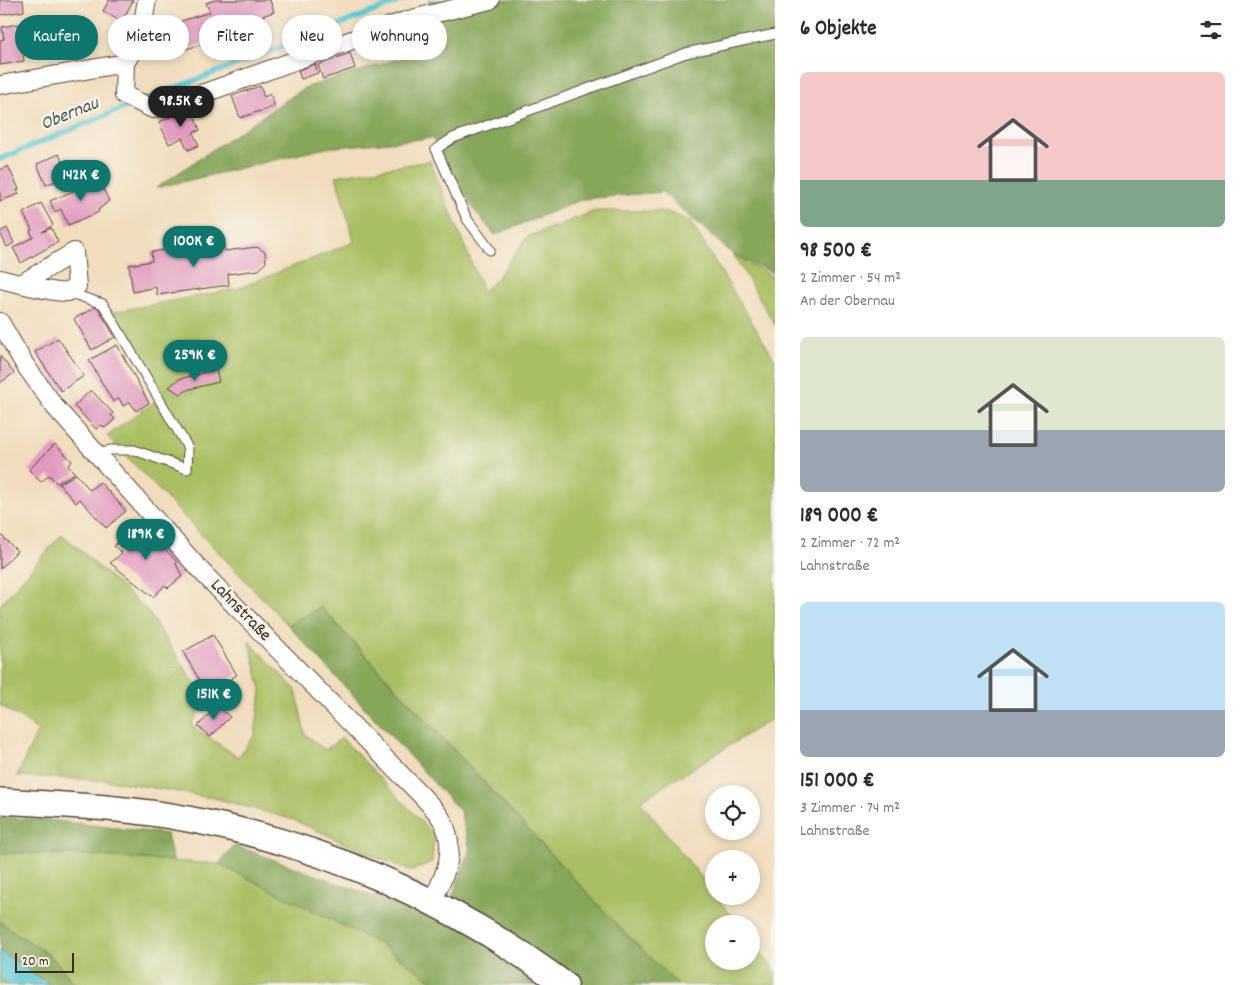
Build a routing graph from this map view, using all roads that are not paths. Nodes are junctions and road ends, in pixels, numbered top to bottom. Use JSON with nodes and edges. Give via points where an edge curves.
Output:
{"nodes":[{"id":1,"x":147,"y":0,"type":"edge"},
{"id":2,"x":490,"y":0,"type":"edge"},
{"id":3,"x":775,"y":34,"type":"edge"},
{"id":4,"x":125,"y":63,"type":"junction"},
{"id":5,"x":0,"y":85,"type":"edge"},
{"id":6,"x":490,"y":250,"type":"dead end"},
{"id":7,"x":0,"y":279,"type":"edge"},
{"id":8,"x":21,"y":284,"type":"junction"},
{"id":9,"x":67,"y":292,"type":"junction"},
{"id":10,"x":0,"y":322,"type":"edge"},
{"id":11,"x":99,"y":456,"type":"junction"},
{"id":12,"x":0,"y":801,"type":"edge"},
{"id":13,"x":432,"y":902,"type":"junction"},
{"id":14,"x":565,"y":985,"type":"edge"}],
"edges":[{"from":1,"to":4,"type":"street","via":[[140,38]]},
{"from":2,"to":4,"type":"street","via":[[408,20],[153,109],[124,95]]},
{"from":3,"to":6,"type":"lane","via":[[686,53],[453,138],[436,149],[467,219]]},
{"from":4,"to":5,"type":"street"},
{"from":7,"to":8,"type":"street"},
{"from":8,"to":9,"type":"street"},
{"from":8,"to":9,"type":"street","via":[[74,252],[77,286]]},
{"from":9,"to":11,"type":"lane","via":[[103,304],[188,448],[187,469],[134,450],[110,450]]},
{"from":10,"to":11,"type":"street","name":"Lahnstraße","via":[[55,407]]},
{"from":11,"to":13,"type":"street","name":"Lahnstraße","via":[[202,572],[441,818],[449,857]]},
{"from":12,"to":13,"type":"main road","via":[[126,810],[231,828],[366,870]]},
{"from":13,"to":14,"type":"main road","via":[[482,929]]}]}
